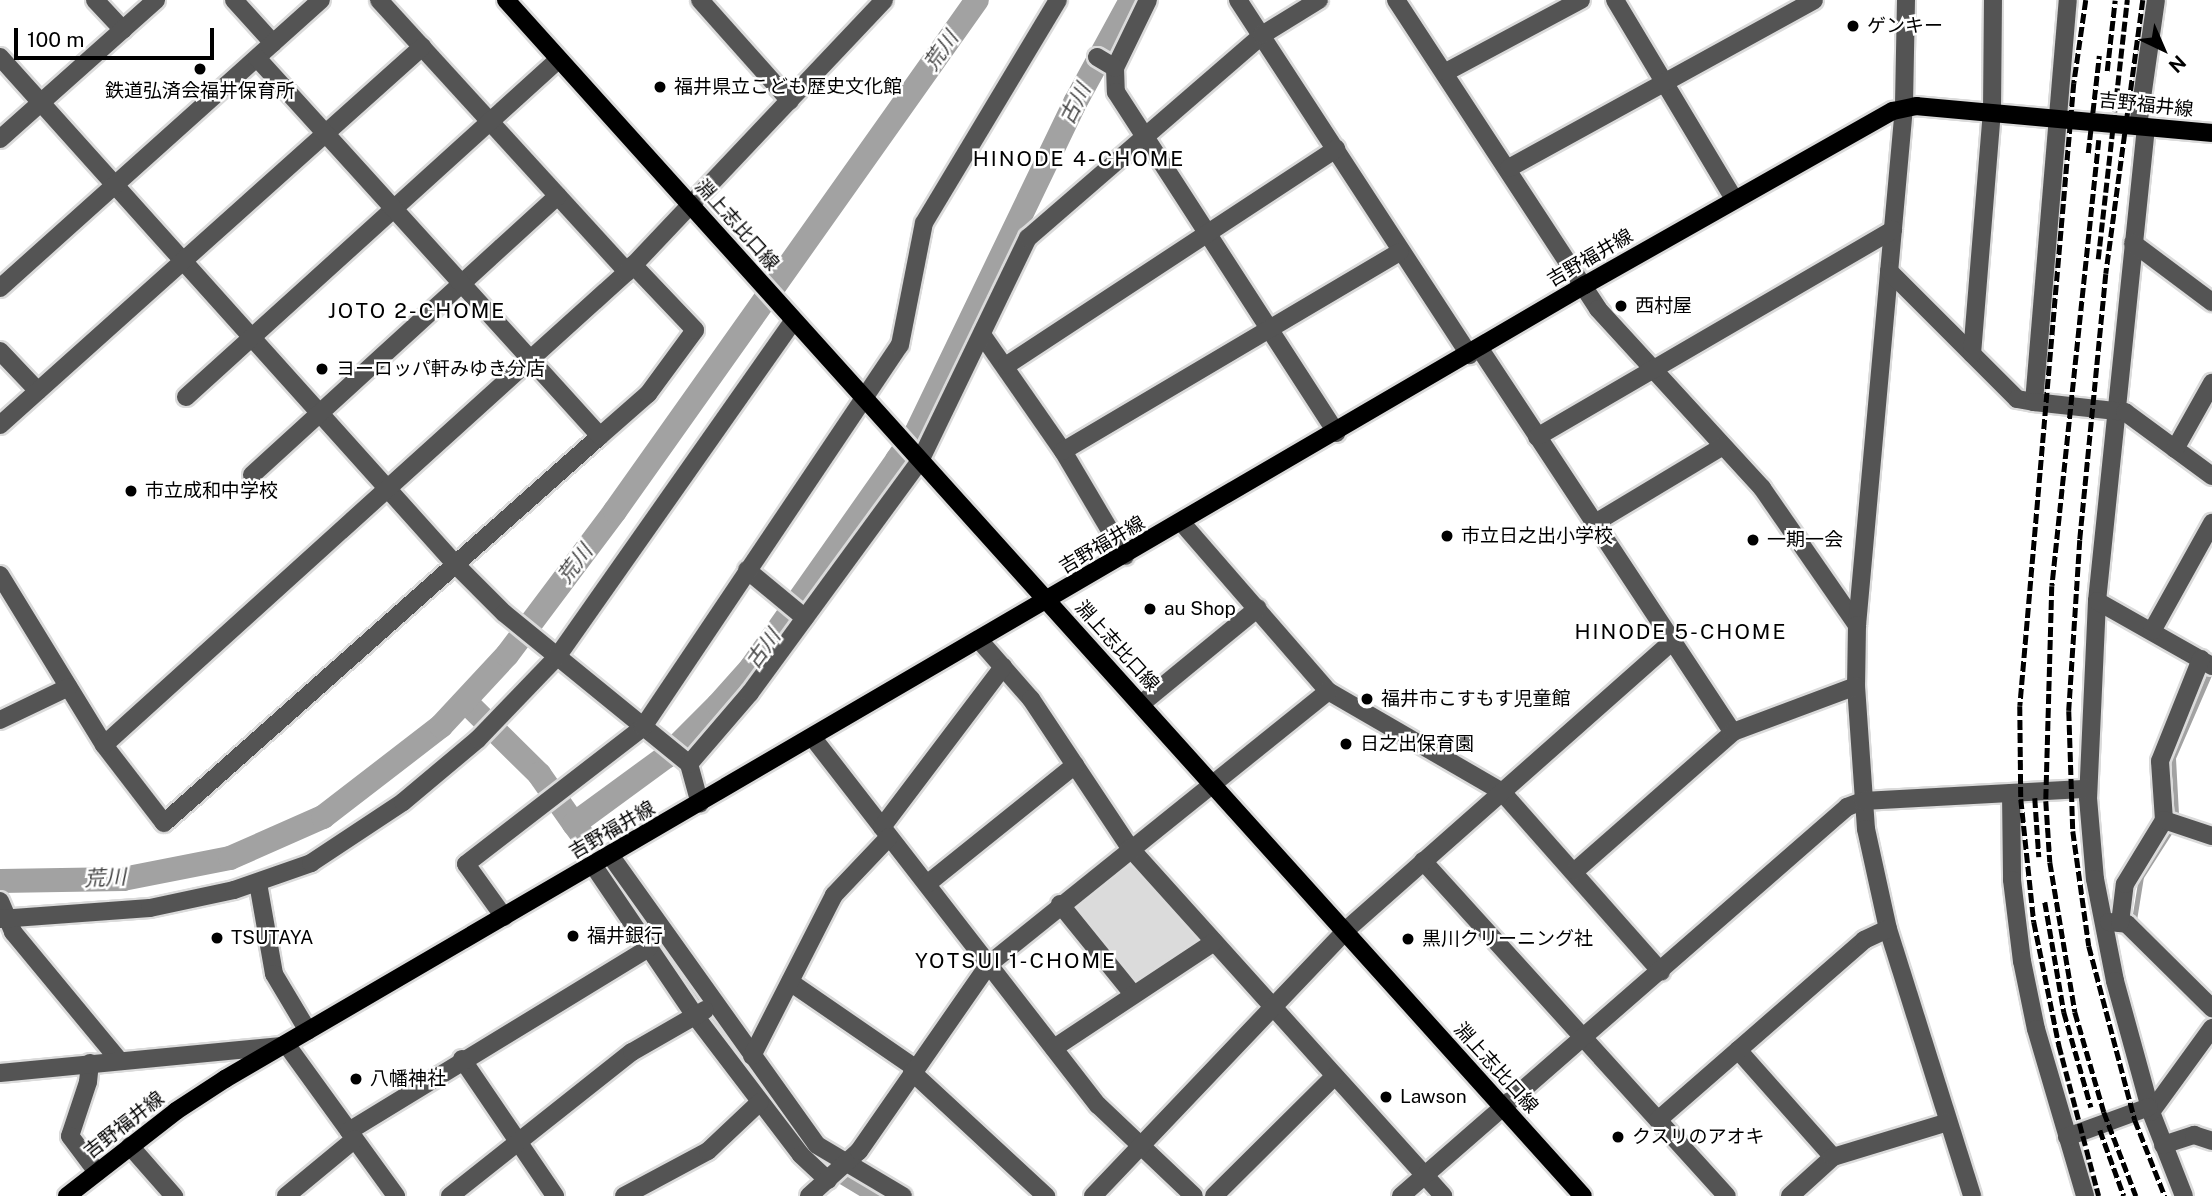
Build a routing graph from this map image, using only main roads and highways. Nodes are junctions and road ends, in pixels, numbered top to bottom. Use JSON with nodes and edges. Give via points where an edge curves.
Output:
{"nodes":[{"id":1,"x":506,"y":0,"type":"edge"},
{"id":2,"x":2212,"y":133,"type":"edge"},
{"id":3,"x":1048,"y":601,"type":"junction"},
{"id":4,"x":67,"y":1196,"type":"edge"},
{"id":5,"x":1583,"y":1196,"type":"edge"}],
"edges":[{"from":1,"to":3,"type":"main road","name":"淵上志比口線"},
{"from":2,"to":3,"type":"main road","name":"吉野福井線","via":[[1904,107],[1734,199]]},
{"from":3,"to":4,"type":"main road","name":"吉野福井線","via":[[284,1045],[176,1111]]},
{"from":3,"to":5,"type":"main road","name":"淵上志比口線"}]}
